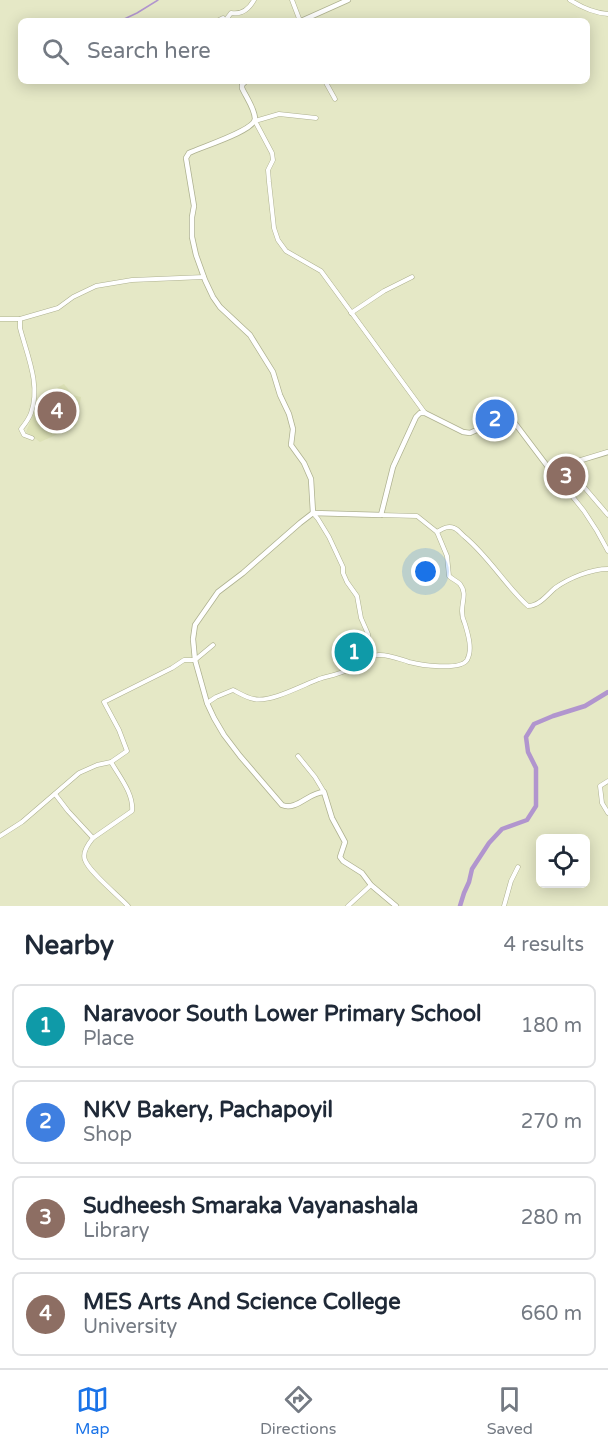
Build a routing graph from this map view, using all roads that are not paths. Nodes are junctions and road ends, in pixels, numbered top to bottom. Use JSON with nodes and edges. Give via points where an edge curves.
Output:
{"nodes":[{"id":1,"x":254,"y":0,"type":"edge"},
{"id":2,"x":292,"y":0,"type":"edge"},
{"id":3,"x":348,"y":0,"type":"edge"},
{"id":4,"x":570,"y":0,"type":"edge"},
{"id":5,"x":608,"y":14,"type":"edge"},
{"id":6,"x":227,"y":18,"type":"edge"},
{"id":7,"x":300,"y":18,"type":"edge"},
{"id":8,"x":308,"y":18,"type":"edge"},
{"id":9,"x":243,"y":84,"type":"edge"},
{"id":10,"x":326,"y":84,"type":"edge"},
{"id":11,"x":334,"y":99,"type":"dead end"},
{"id":12,"x":316,"y":118,"type":"dead end"},
{"id":13,"x":255,"y":121,"type":"junction"},
{"id":14,"x":204,"y":277,"type":"junction"},
{"id":15,"x":412,"y":278,"type":"dead end"},
{"id":16,"x":351,"y":313,"type":"junction"},
{"id":17,"x":0,"y":318,"type":"edge"},
{"id":18,"x":20,"y":319,"type":"junction"},
{"id":19,"x":425,"y":413,"type":"junction"},
{"id":20,"x":32,"y":438,"type":"dead end"},
{"id":21,"x":608,"y":452,"type":"edge"},
{"id":22,"x":567,"y":466,"type":"junction"},
{"id":23,"x":551,"y":471,"type":"junction"},
{"id":24,"x":313,"y":513,"type":"junction"},
{"id":25,"x":608,"y":514,"type":"edge"},
{"id":26,"x":381,"y":515,"type":"junction"},
{"id":27,"x":437,"y":532,"type":"junction"},
{"id":28,"x":608,"y":551,"type":"edge"},
{"id":29,"x":608,"y":570,"type":"edge"},
{"id":30,"x":213,"y":645,"type":"dead end"},
{"id":31,"x":371,"y":657,"type":"junction"},
{"id":32,"x":195,"y":660,"type":"junction"},
{"id":33,"x":207,"y":703,"type":"junction"},
{"id":34,"x":298,"y":756,"type":"dead end"},
{"id":35,"x":111,"y":762,"type":"junction"},
{"id":36,"x":608,"y":781,"type":"edge"},
{"id":37,"x":324,"y":792,"type":"junction"},
{"id":38,"x":55,"y":794,"type":"junction"},
{"id":39,"x":608,"y":813,"type":"edge"},
{"id":40,"x":0,"y":836,"type":"edge"},
{"id":41,"x":93,"y":838,"type":"junction"},
{"id":42,"x":518,"y":867,"type":"dead end"},
{"id":43,"x":371,"y":885,"type":"junction"},
{"id":44,"x":128,"y":906,"type":"edge"},
{"id":45,"x":348,"y":906,"type":"edge"},
{"id":46,"x":396,"y":906,"type":"edge"},
{"id":47,"x":504,"y":906,"type":"edge"}],
"edges":[{"from":1,"to":6,"type":"street","via":[[245,11],[231,13]]},
{"from":2,"to":7,"type":"street"},
{"from":3,"to":8,"type":"street"},
{"from":4,"to":5,"type":"street"},
{"from":9,"to":13,"type":"street"},
{"from":10,"to":11,"type":"street"},
{"from":12,"to":13,"type":"street","via":[[279,114]]},
{"from":13,"to":14,"type":"street","via":[[186,158],[194,206],[192,237]]},
{"from":13,"to":16,"type":"street","via":[[272,153],[268,182],[278,240],[286,251],[321,271]]},
{"from":14,"to":18,"type":"street","via":[[96,286],[58,308]]},
{"from":14,"to":24,"type":"street","via":[[220,307],[250,335],[273,372],[293,429],[291,445],[310,479]]},
{"from":15,"to":16,"type":"street"},
{"from":16,"to":19,"type":"street"},
{"from":17,"to":18,"type":"street"},
{"from":18,"to":20,"type":"street","via":[[35,397],[31,414],[21,429]]},
{"from":19,"to":23,"type":"street","via":[[470,433],[510,419]]},
{"from":19,"to":26,"type":"street","via":[[416,417],[393,467]]},
{"from":21,"to":22,"type":"street"},
{"from":22,"to":23,"type":"street"},
{"from":22,"to":25,"type":"street"},
{"from":23,"to":28,"type":"street","via":[[584,511]]},
{"from":24,"to":26,"type":"street"},
{"from":24,"to":31,"type":"street","via":[[357,596]]},
{"from":24,"to":32,"type":"street","via":[[218,592],[195,625]]},
{"from":26,"to":27,"type":"street","via":[[417,516]]},
{"from":27,"to":29,"type":"street","via":[[455,528],[528,606],[534,606],[564,583],[599,569]]},
{"from":27,"to":31,"type":"street","via":[[447,556],[449,576],[464,592],[462,610],[470,650],[468,659],[448,666],[389,656]]},
{"from":30,"to":32,"type":"street"},
{"from":31,"to":33,"type":"street","via":[[267,699],[254,700],[233,690]]},
{"from":32,"to":33,"type":"street"},
{"from":32,"to":35,"type":"street","via":[[184,660],[104,702],[127,751]]},
{"from":33,"to":37,"type":"street","via":[[224,735],[282,805],[288,807]]},
{"from":34,"to":37,"type":"street"},
{"from":35,"to":38,"type":"street","via":[[79,773]]},
{"from":35,"to":41,"type":"street","via":[[128,792],[132,811]]},
{"from":36,"to":39,"type":"street","via":[[600,786]]},
{"from":37,"to":43,"type":"street","via":[[345,842],[340,857]]},
{"from":38,"to":40,"type":"street"},
{"from":38,"to":41,"type":"street"},
{"from":41,"to":44,"type":"street","via":[[85,862]]},
{"from":42,"to":47,"type":"street"},
{"from":43,"to":45,"type":"street"},
{"from":43,"to":46,"type":"street"}]}
